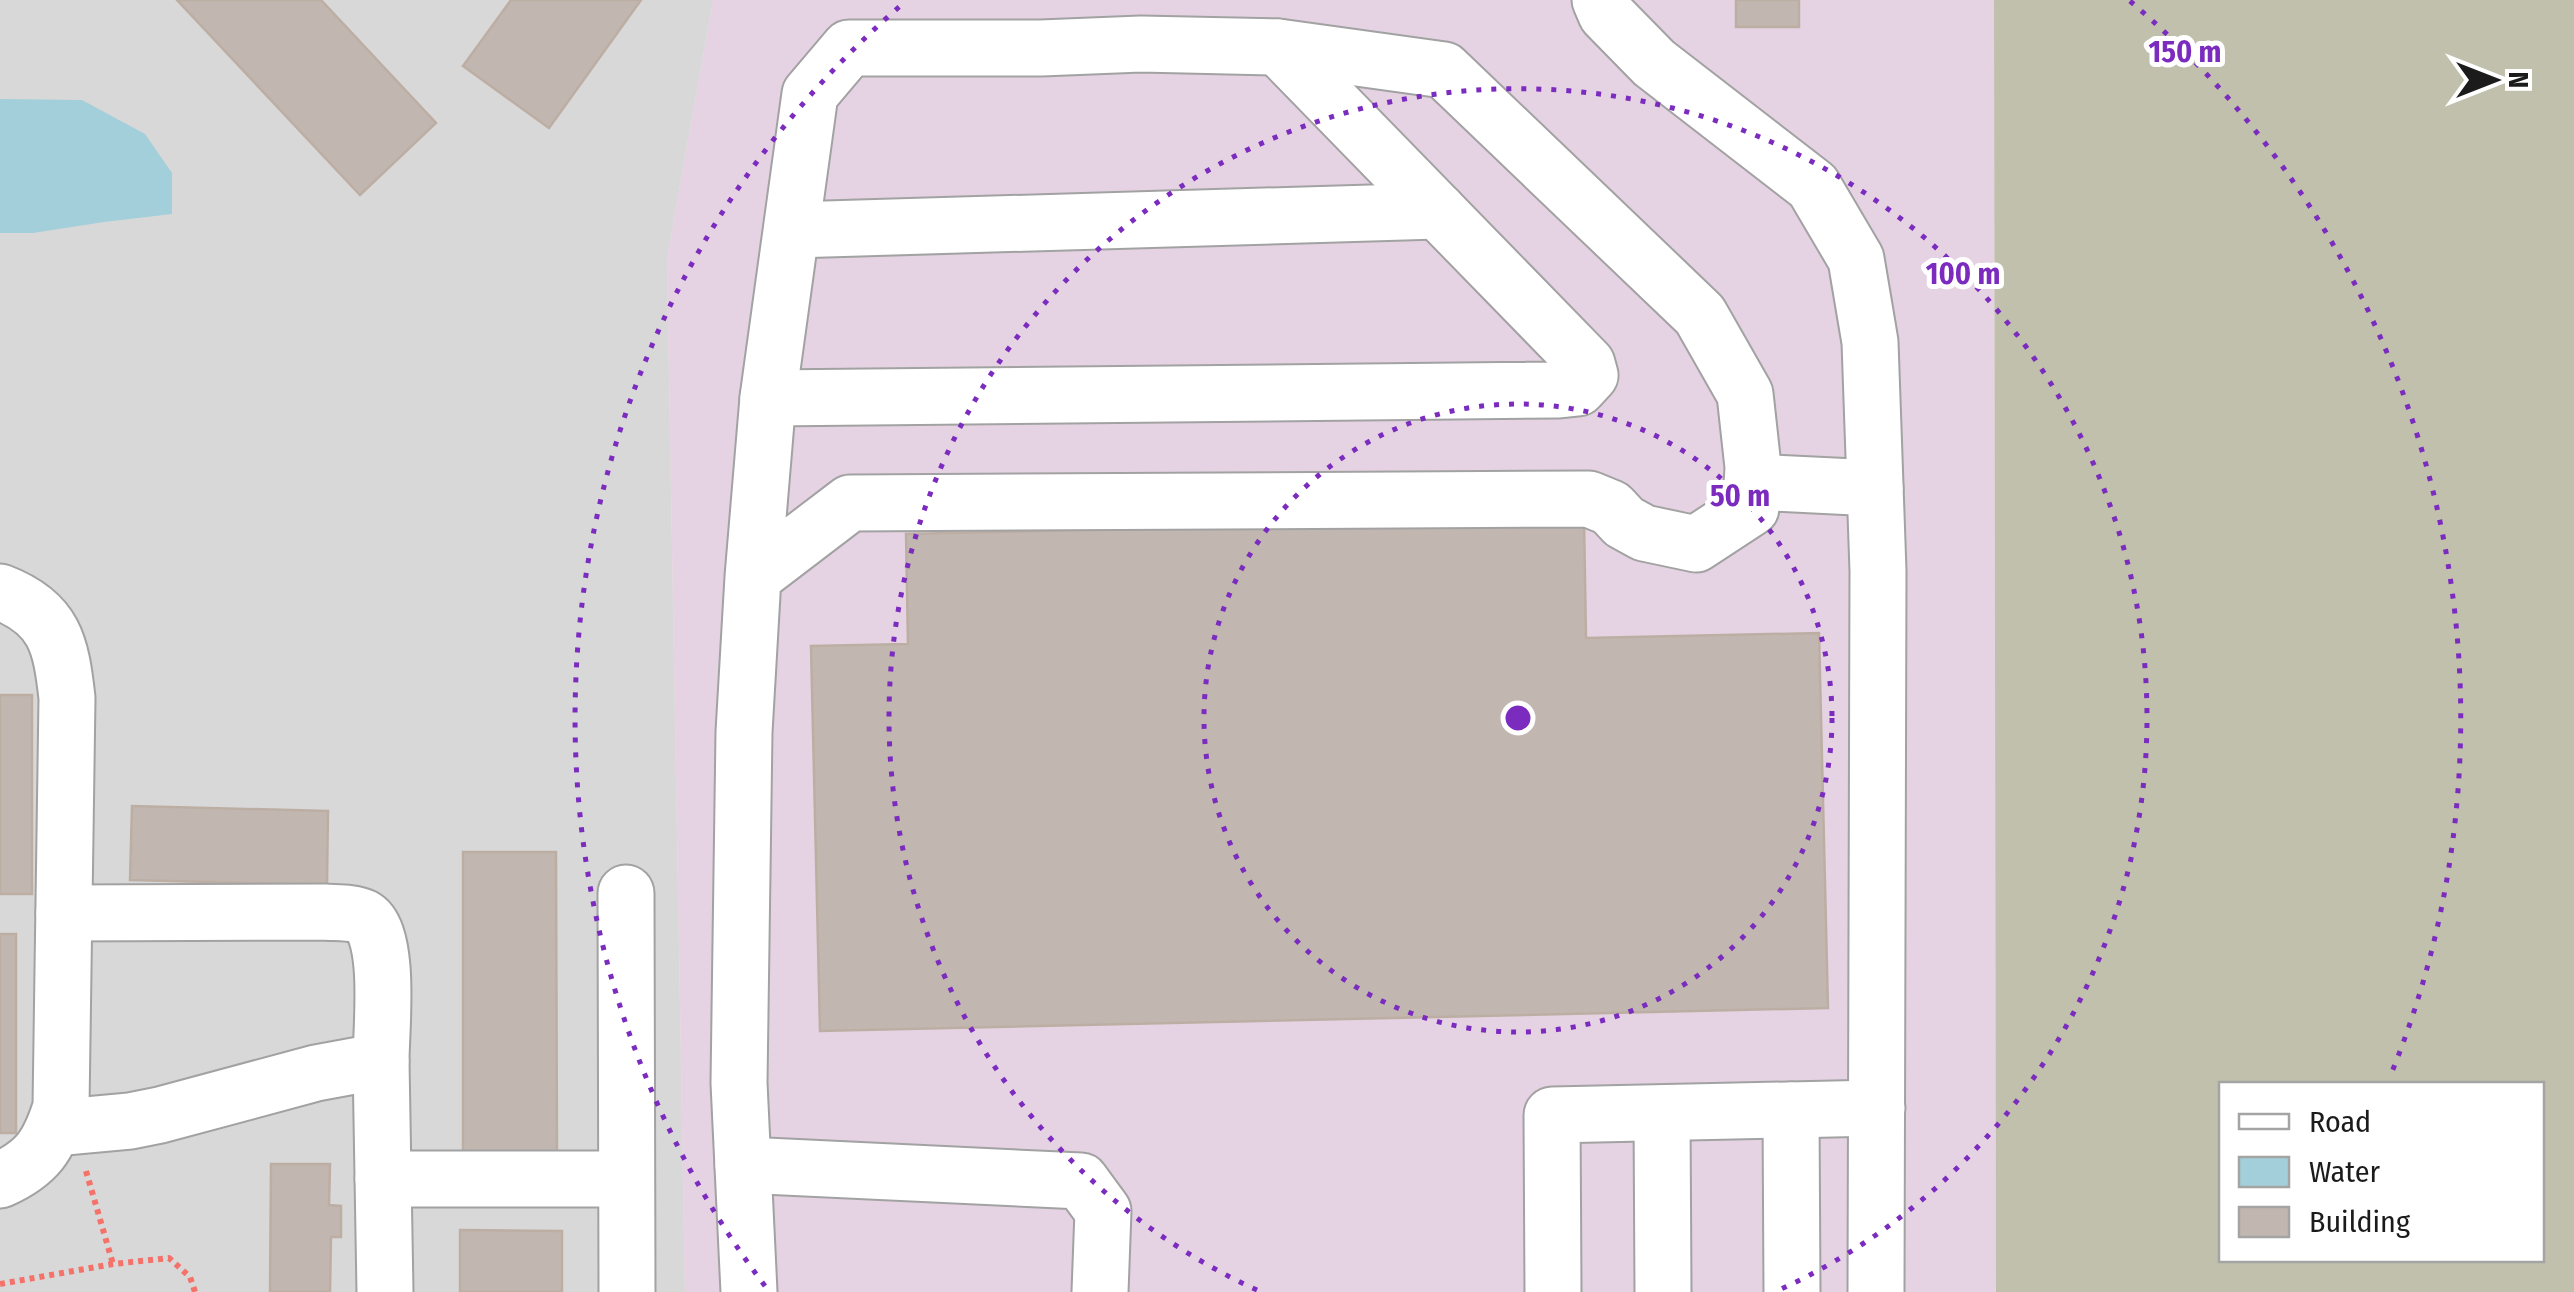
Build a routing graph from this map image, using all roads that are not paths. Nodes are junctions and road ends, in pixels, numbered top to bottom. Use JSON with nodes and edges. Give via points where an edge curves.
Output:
{"nodes":[{"id":1,"x":1600,"y":0,"type":"edge"},
{"id":2,"x":1142,"y":22,"type":"edge"},
{"id":3,"x":1278,"y":47,"type":"junction"},
{"id":4,"x":1438,"y":211,"type":"junction"},
{"id":5,"x":792,"y":230,"type":"junction"},
{"id":6,"x":768,"y":398,"type":"junction"},
{"id":7,"x":1752,"y":482,"type":"junction"},
{"id":8,"x":1875,"y":488,"type":"junction"},
{"id":9,"x":753,"y":577,"type":"junction"},
{"id":10,"x":0,"y":592,"type":"edge"},
{"id":11,"x":626,"y":892,"type":"dead end"},
{"id":12,"x":64,"y":913,"type":"junction"},
{"id":13,"x":381,"y":1061,"type":"junction"},
{"id":14,"x":1876,"y":1108,"type":"junction"},
{"id":15,"x":1790,"y":1110,"type":"junction"},
{"id":16,"x":1662,"y":1112,"type":"junction"},
{"id":17,"x":64,"y":1128,"type":"junction"},
{"id":18,"x":743,"y":1165,"type":"junction"},
{"id":19,"x":383,"y":1178,"type":"junction"},
{"id":20,"x":626,"y":1178,"type":"junction"},
{"id":21,"x":0,"y":1180,"type":"edge"},
{"id":22,"x":386,"y":1292,"type":"edge"},
{"id":23,"x":626,"y":1292,"type":"edge"},
{"id":24,"x":748,"y":1292,"type":"edge"},
{"id":25,"x":1100,"y":1292,"type":"edge"},
{"id":26,"x":1553,"y":1292,"type":"edge"},
{"id":27,"x":1663,"y":1292,"type":"edge"},
{"id":28,"x":1792,"y":1292,"type":"edge"},
{"id":29,"x":1876,"y":1292,"type":"edge"}],
"edges":[{"from":1,"to":8,"type":"street","via":[[1654,63],[1813,186],[1856,259],[1870,342]]},
{"from":2,"to":3,"type":"street"},
{"from":2,"to":5,"type":"street","via":[[1041,48],[849,48],[810,94]]},
{"from":3,"to":4,"type":"street"},
{"from":3,"to":7,"type":"street","via":[[1444,70],[1700,315],[1744,394]]},
{"from":4,"to":5,"type":"street"},
{"from":4,"to":6,"type":"street","via":[[1587,364],[1590,375],[1578,388]]},
{"from":5,"to":6,"type":"street"},
{"from":6,"to":9,"type":"street"},
{"from":7,"to":8,"type":"street"},
{"from":7,"to":9,"type":"street","via":[[1751,508],[1696,544],[1644,533],[1590,499],[850,503]]},
{"from":8,"to":14,"type":"street"},
{"from":9,"to":18,"type":"street","via":[[744,732]]},
{"from":10,"to":12,"type":"street","via":[[26,602],[62,655],[68,698]]},
{"from":11,"to":20,"type":"street"},
{"from":12,"to":13,"type":"street","via":[[361,916],[378,938],[382,964]]},
{"from":12,"to":17,"type":"street"},
{"from":13,"to":17,"type":"street","via":[[160,1115]]},
{"from":13,"to":19,"type":"street"},
{"from":14,"to":15,"type":"street"},
{"from":14,"to":29,"type":"street"},
{"from":15,"to":16,"type":"street"},
{"from":15,"to":28,"type":"street"},
{"from":16,"to":26,"type":"street","via":[[1552,1114]]},
{"from":16,"to":27,"type":"street"},
{"from":17,"to":21,"type":"street","via":[[33,1160]]},
{"from":18,"to":24,"type":"street"},
{"from":18,"to":25,"type":"street","via":[[1081,1181],[1102,1211]]},
{"from":19,"to":20,"type":"street"},
{"from":19,"to":22,"type":"street"},
{"from":20,"to":23,"type":"street"}]}
